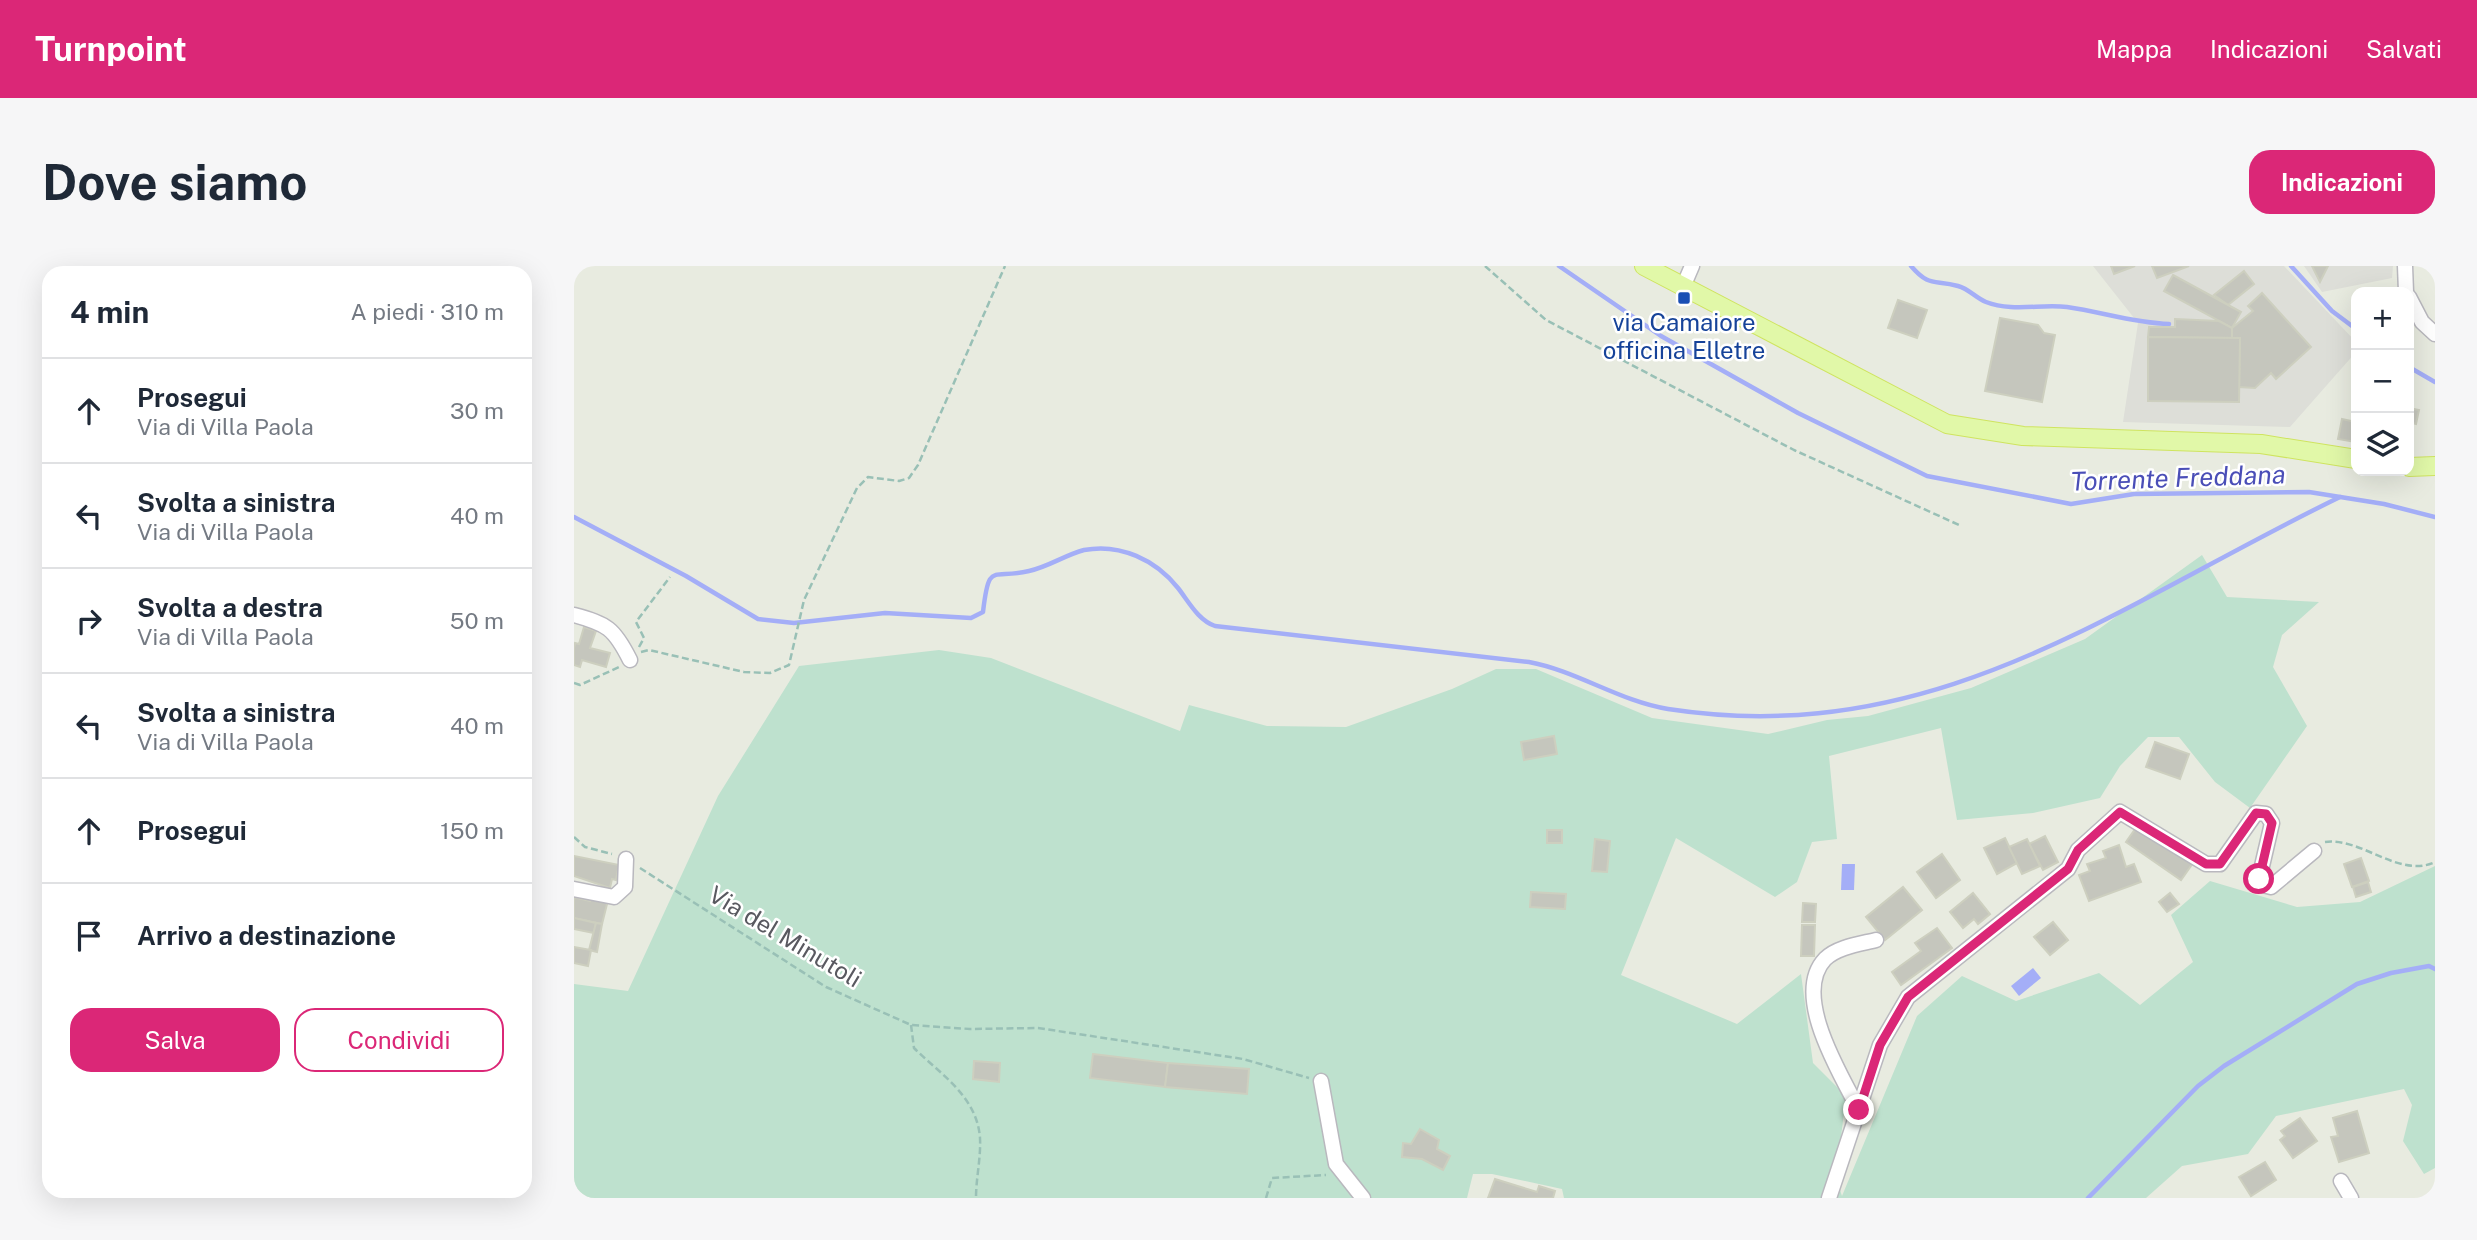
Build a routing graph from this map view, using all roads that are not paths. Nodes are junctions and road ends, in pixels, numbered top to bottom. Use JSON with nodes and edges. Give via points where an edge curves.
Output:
{"nodes":[{"id":1,"x":1644,"y":266,"type":"edge"},
{"id":2,"x":1692,"y":266,"type":"edge"},
{"id":3,"x":2405,"y":266,"type":"edge"},
{"id":4,"x":1683,"y":287,"type":"junction"},
{"id":5,"x":2407,"y":287,"type":"edge"},
{"id":6,"x":2414,"y":307,"type":"edge"},
{"id":7,"x":2435,"y":334,"type":"edge"},
{"id":8,"x":2351,"y":458,"type":"edge"},
{"id":9,"x":2435,"y":466,"type":"edge"},
{"id":10,"x":2414,"y":467,"type":"edge"},
{"id":11,"x":574,"y":615,"type":"edge"},
{"id":12,"x":629,"y":660,"type":"road end"},
{"id":13,"x":2314,"y":850,"type":"road end"},
{"id":14,"x":626,"y":859,"type":"road end"},
{"id":15,"x":574,"y":889,"type":"edge"},
{"id":16,"x":1876,"y":940,"type":"dead end"},
{"id":17,"x":1321,"y":1081,"type":"road end"},
{"id":18,"x":1859,"y":1110,"type":"junction"},
{"id":19,"x":2341,"y":1181,"type":"dead end"},
{"id":20,"x":1363,"y":1198,"type":"edge"},
{"id":21,"x":1829,"y":1198,"type":"edge"},
{"id":22,"x":2351,"y":1198,"type":"edge"}],
"edges":[{"from":1,"to":4,"type":"main road"},
{"from":2,"to":4,"type":"street"},
{"from":3,"to":5,"type":"street"},
{"from":4,"to":8,"type":"main road","via":[[1947,424],[2023,436],[2261,444]]},
{"from":6,"to":7,"type":"street"},
{"from":9,"to":10,"type":"main road"},
{"from":11,"to":12,"type":"street","via":[[603,623],[618,636]]},
{"from":13,"to":18,"type":"street","via":[[2271,887],[2259,879],[2272,823],[2266,814],[2256,813],[2220,864],[2206,864],[2120,812],[2078,850],[2068,869],[1908,997],[1880,1045]]},
{"from":14,"to":15,"type":"street","via":[[625,887],[614,897]]},
{"from":16,"to":18,"type":"street","via":[[1825,959],[1812,988],[1825,1043]]},
{"from":17,"to":20,"type":"street","via":[[1336,1164]]},
{"from":18,"to":21,"type":"street"},
{"from":19,"to":22,"type":"street"}]}
